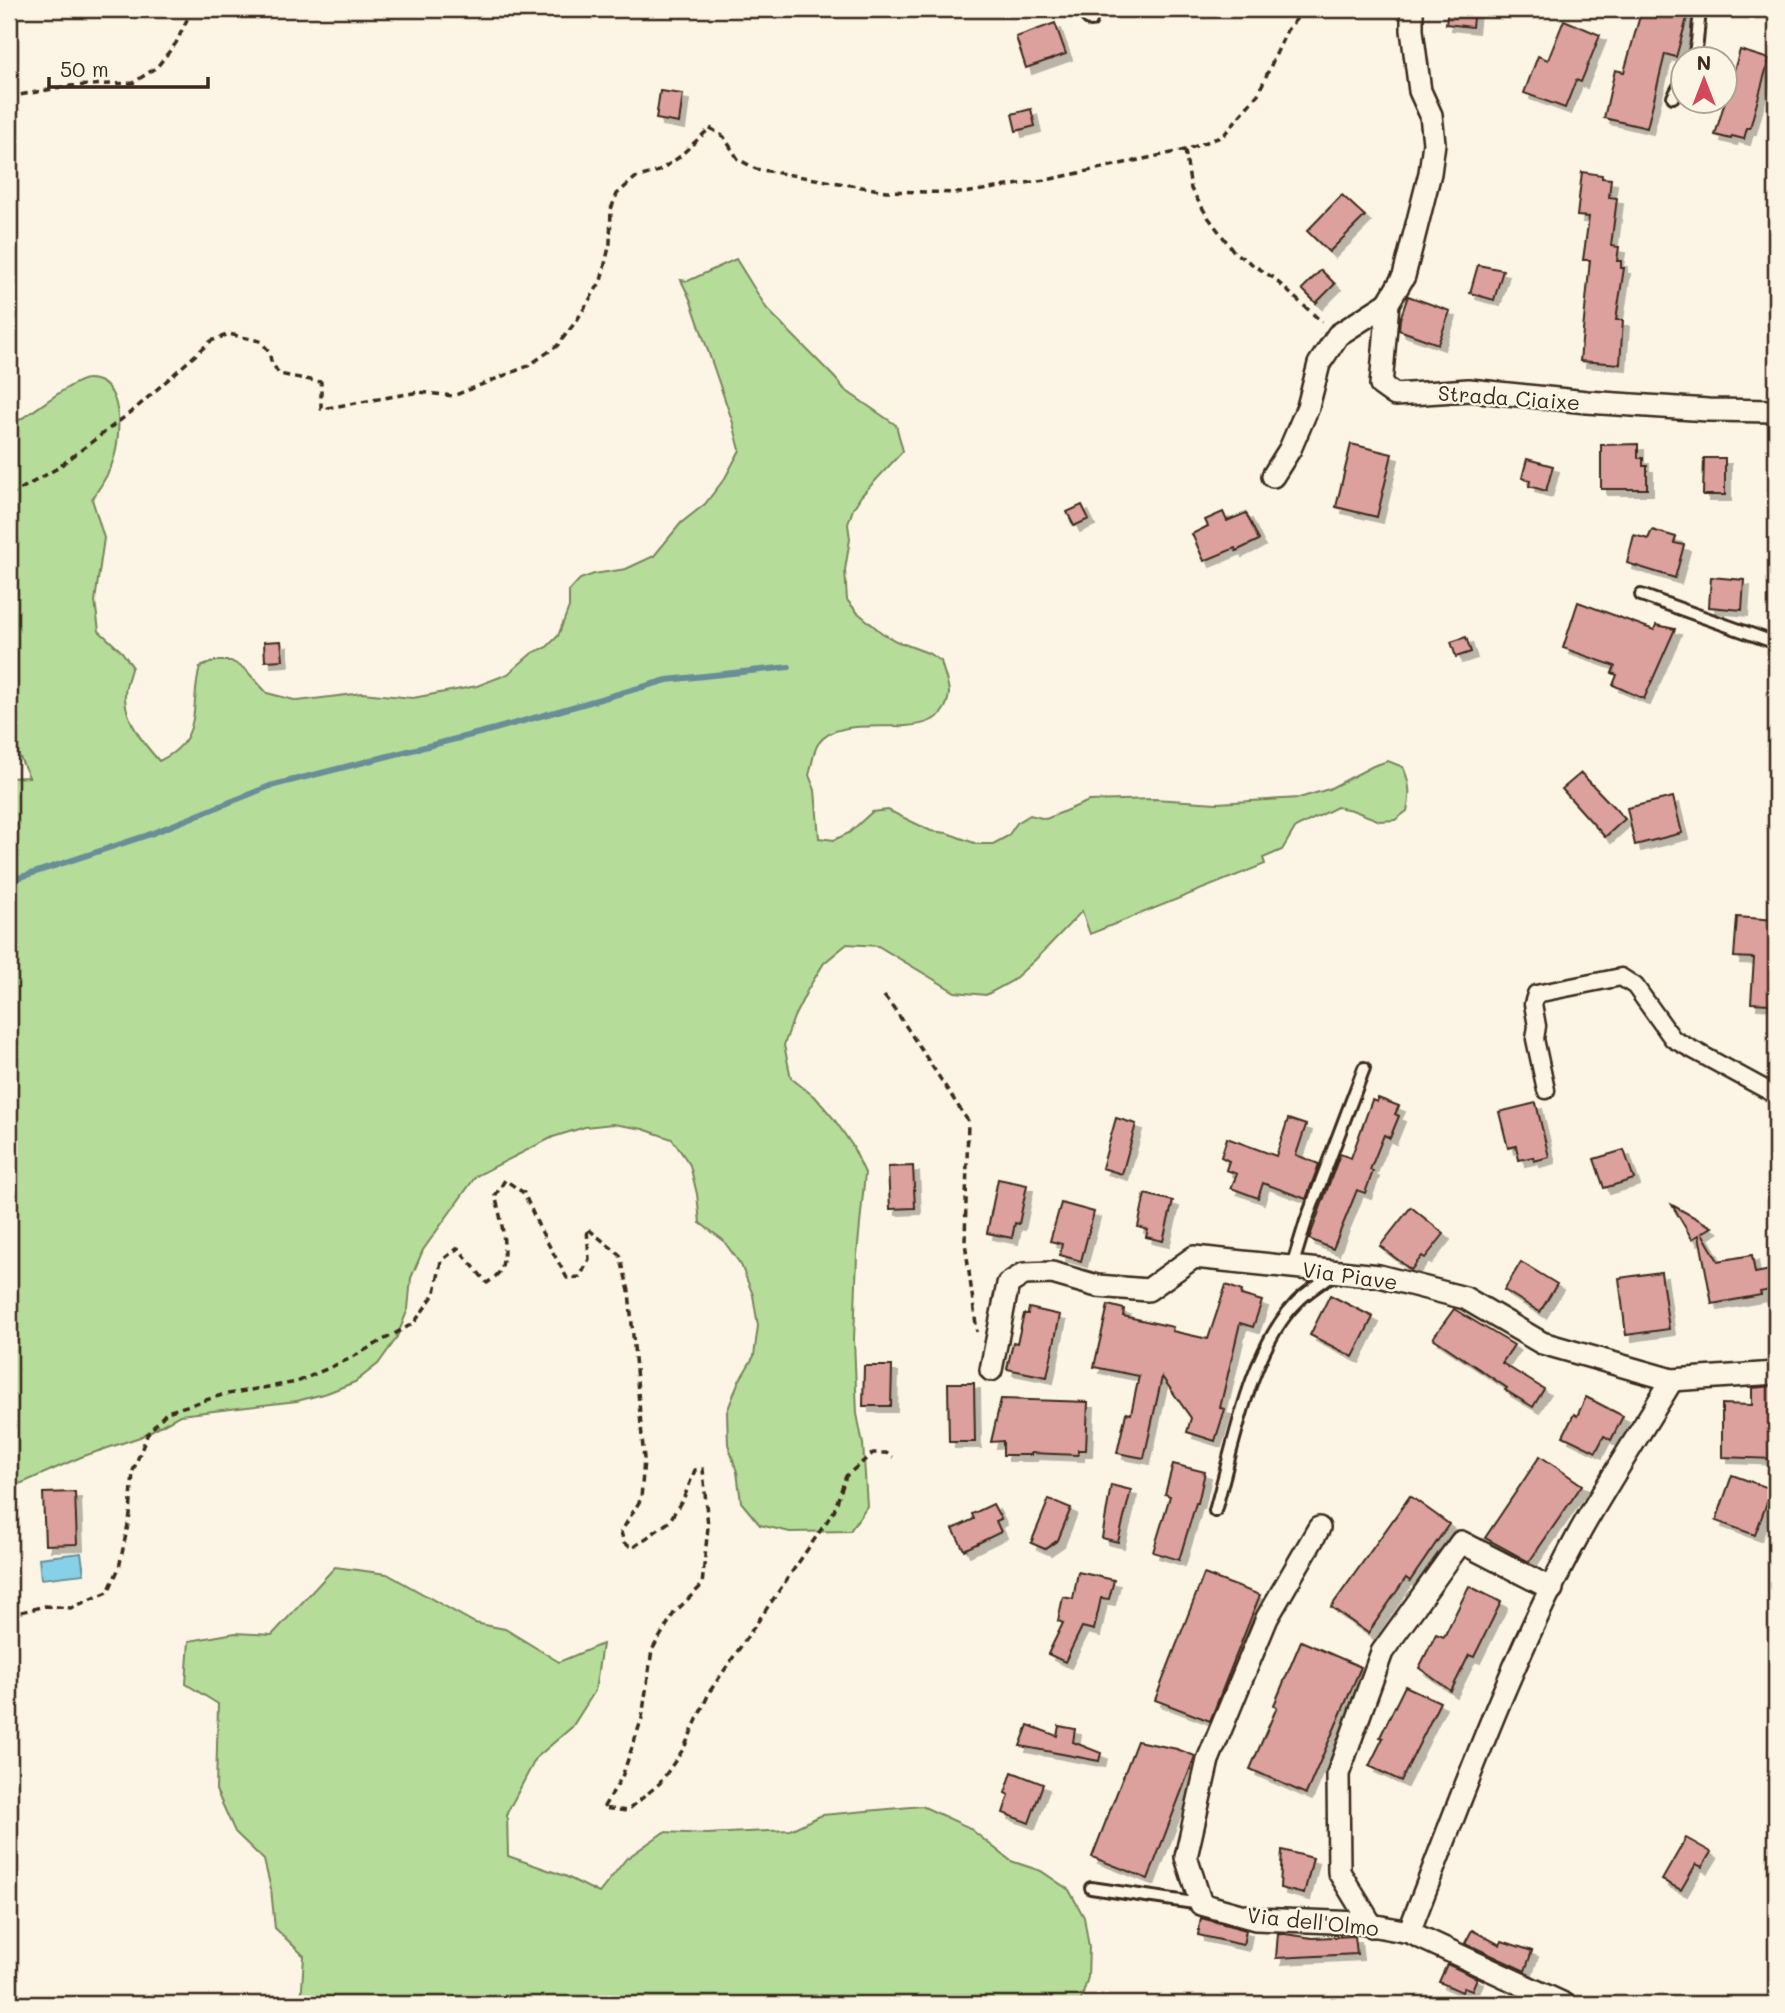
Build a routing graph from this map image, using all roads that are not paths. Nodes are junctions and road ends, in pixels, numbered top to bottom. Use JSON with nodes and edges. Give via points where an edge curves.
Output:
{"nodes":[{"id":1,"x":1079,"y":9,"type":"edge"},
{"id":2,"x":1412,"y":9,"type":"edge"},
{"id":3,"x":1700,"y":9,"type":"edge"},
{"id":4,"x":1091,"y":21,"type":"dead end"},
{"id":5,"x":1696,"y":46,"type":"edge"},
{"id":6,"x":1388,"y":303,"type":"junction"},
{"id":7,"x":1776,"y":411,"type":"edge"},
{"id":8,"x":1273,"y":476,"type":"dead end"},
{"id":9,"x":1641,"y":596,"type":"dead end"},
{"id":10,"x":1776,"y":643,"type":"edge"},
{"id":11,"x":1364,"y":1068,"type":"dead end"},
{"id":12,"x":1546,"y":1090,"type":"dead end"},
{"id":13,"x":1776,"y":1095,"type":"edge"},
{"id":14,"x":1292,"y":1267,"type":"junction"},
{"id":15,"x":1337,"y":1272,"type":"junction"},
{"id":16,"x":991,"y":1370,"type":"dead end"},
{"id":17,"x":1776,"y":1373,"type":"edge"},
{"id":18,"x":1672,"y":1380,"type":"junction"},
{"id":19,"x":1215,"y":1511,"type":"dead end"},
{"id":20,"x":1320,"y":1528,"type":"dead end"},
{"id":21,"x":1552,"y":1589,"type":"junction"},
{"id":22,"x":1091,"y":1888,"type":"dead end"},
{"id":23,"x":1201,"y":1904,"type":"junction"},
{"id":24,"x":1372,"y":1926,"type":"junction"},
{"id":25,"x":1409,"y":1932,"type":"junction"},
{"id":26,"x":1564,"y":2004,"type":"edge"}],
"edges":[{"from":1,"to":4,"type":"lane"},
{"from":2,"to":6,"type":"street","name":"Strada Ciaixe","via":[[1420,91],[1431,115],[1434,143],[1404,276]]},
{"from":3,"to":5,"type":"lane"},
{"from":6,"to":7,"type":"street","name":"Strada Ciaixe","via":[[1381,385],[1395,395],[1469,390]]},
{"from":6,"to":8,"type":"street","via":[[1338,335],[1319,364],[1290,449]]},
{"from":9,"to":10,"type":"lane"},
{"from":11,"to":14,"type":"lane"},
{"from":12,"to":13,"type":"street","via":[[1535,1040],[1536,994],[1621,977],[1635,986],[1673,1039]]},
{"from":14,"to":15,"type":"street","name":"Via Piave"},
{"from":14,"to":16,"type":"street","name":"Via Piave","via":[[1195,1257],[1148,1290],[1097,1286],[1052,1273],[1024,1274],[1008,1284]]},
{"from":15,"to":18,"type":"street","name":"Via Piave","via":[[1379,1276],[1465,1298],[1542,1343]]},
{"from":15,"to":19,"type":"lane","via":[[1296,1302],[1272,1335],[1252,1379]]},
{"from":17,"to":18,"type":"street","name":"Via Piave"},
{"from":18,"to":21,"type":"street","via":[[1581,1530]]},
{"from":20,"to":23,"type":"street","via":[[1267,1618],[1208,1760],[1186,1857]]},
{"from":21,"to":24,"type":"street","via":[[1461,1542],[1382,1652],[1338,1774],[1339,1872]]},
{"from":21,"to":25,"type":"street","via":[[1492,1716]]},
{"from":22,"to":23,"type":"lane"},
{"from":23,"to":24,"type":"street","name":"Via dell'Olmo","via":[[1255,1919]]},
{"from":24,"to":25,"type":"street","name":"Via dell'Olmo"},
{"from":25,"to":26,"type":"street","name":"Via dell'Olmo"}]}
